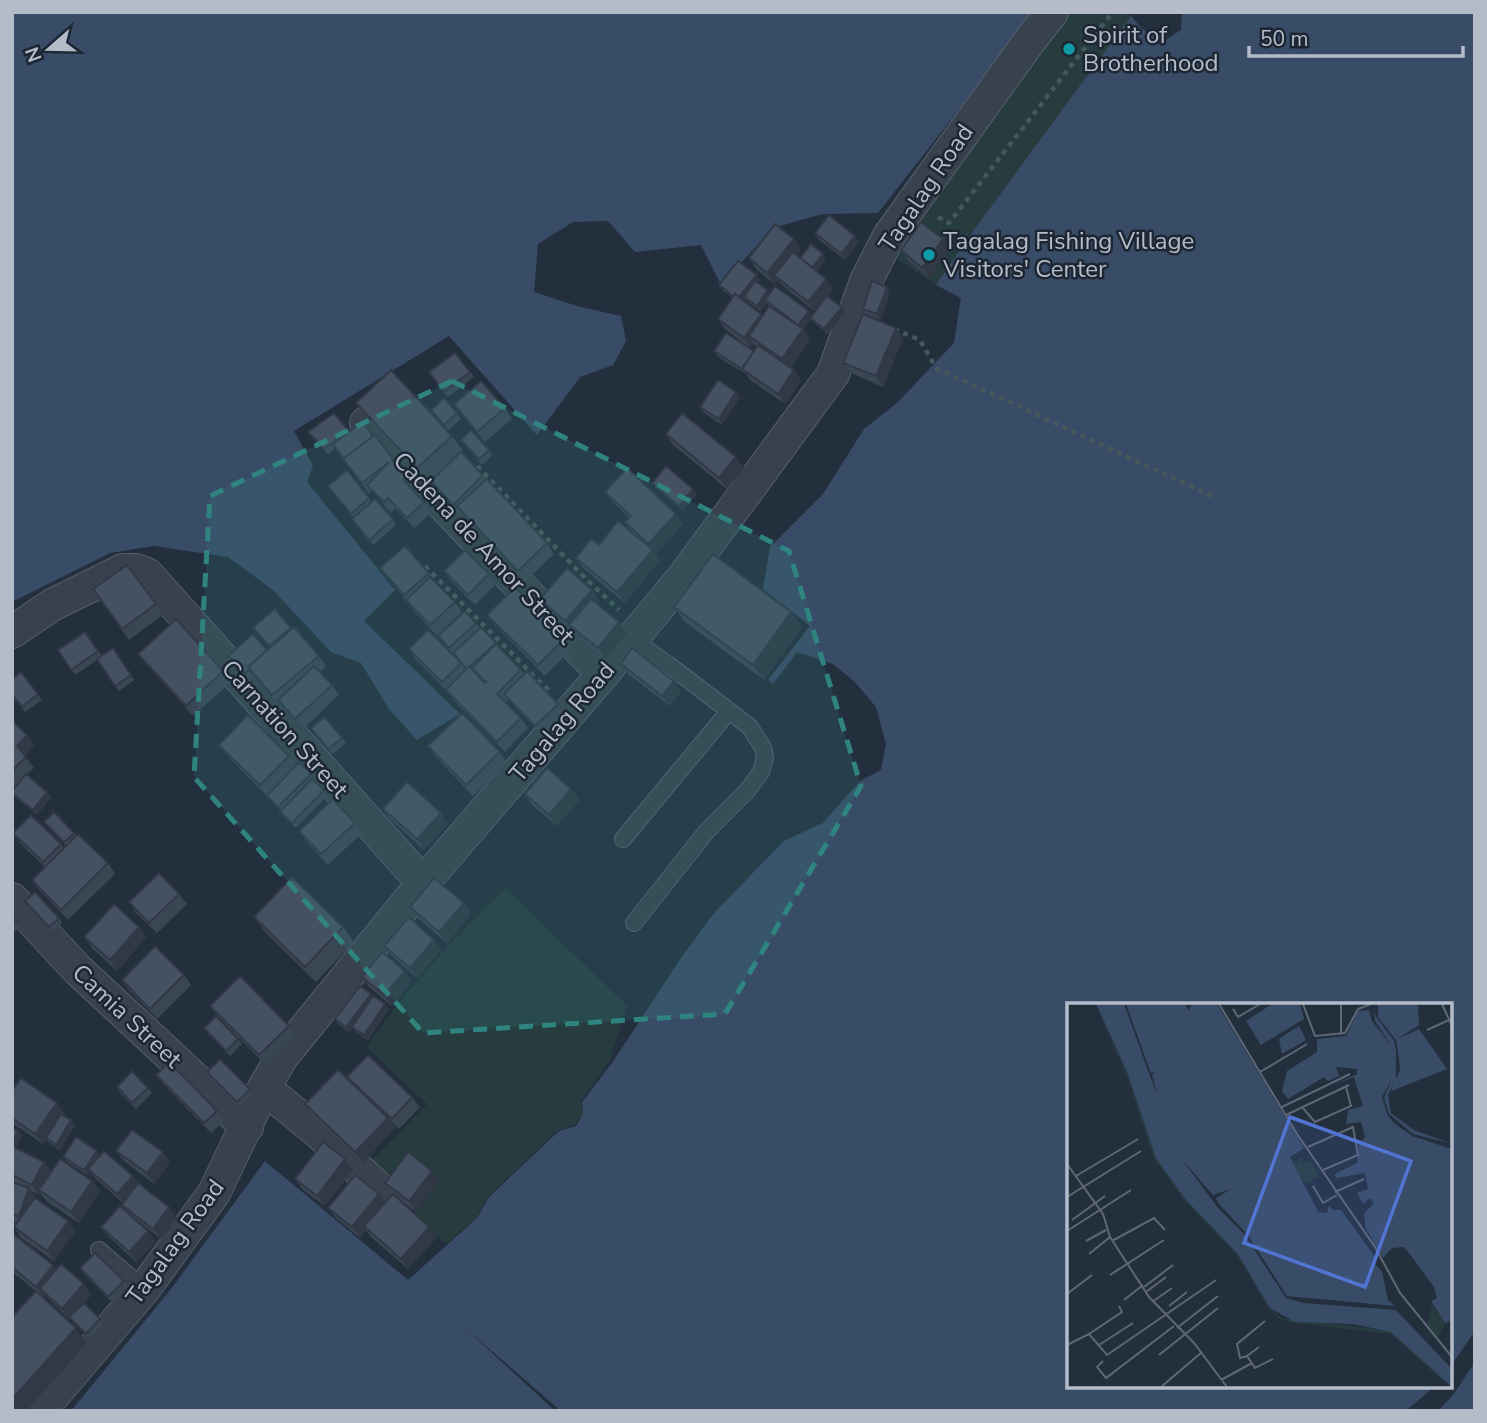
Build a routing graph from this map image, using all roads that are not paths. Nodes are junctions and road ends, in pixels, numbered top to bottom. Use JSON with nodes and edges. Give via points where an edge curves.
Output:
{"nodes":[{"id":1,"x":1052,"y":12,"type":"edge"},
{"id":2,"x":366,"y":422,"type":"edge"},
{"id":3,"x":12,"y":632,"type":"edge"},
{"id":4,"x":636,"y":634,"type":"junction"},
{"id":5,"x":603,"y":674,"type":"junction"},
{"id":6,"x":729,"y":711,"type":"junction"},
{"id":7,"x":623,"y":839,"type":"dead end"},
{"id":8,"x":424,"y":883,"type":"junction"},
{"id":9,"x":12,"y":899,"type":"edge"},
{"id":10,"x":634,"y":923,"type":"dead end"},
{"id":11,"x":264,"y":1088,"type":"junction"},
{"id":12,"x":247,"y":1127,"type":"junction"},
{"id":13,"x":389,"y":1198,"type":"edge"},
{"id":14,"x":99,"y":1250,"type":"dead end"},
{"id":15,"x":144,"y":1289,"type":"junction"},
{"id":16,"x":40,"y":1411,"type":"edge"}],
"edges":[{"from":1,"to":4,"type":"street","name":"Tagalag Road","via":[[889,236],[866,281],[833,374]]},
{"from":2,"to":5,"type":"street","name":"Cadena de Amor Street"},
{"from":3,"to":8,"type":"street","name":"Carnation Street","via":[[52,605],[122,570],[147,574]]},
{"from":4,"to":5,"type":"street","name":"Tagalag Road"},
{"from":4,"to":6,"type":"lane"},
{"from":5,"to":8,"type":"street","name":"Tagalag Road"},
{"from":6,"to":7,"type":"lane"},
{"from":6,"to":10,"type":"lane","via":[[750,727],[763,748],[761,772]]},
{"from":8,"to":11,"type":"street","name":"Tagalag Road","via":[[281,1058]]},
{"from":9,"to":12,"type":"street","name":"Camia Street","via":[[78,970]]},
{"from":11,"to":12,"type":"street","name":"Tagalag Road"},
{"from":11,"to":13,"type":"street"},
{"from":12,"to":15,"type":"street","name":"Tagalag Road","via":[[214,1193]]},
{"from":14,"to":15,"type":"lane"},
{"from":15,"to":16,"type":"street","name":"Tagalag Road"}]}
